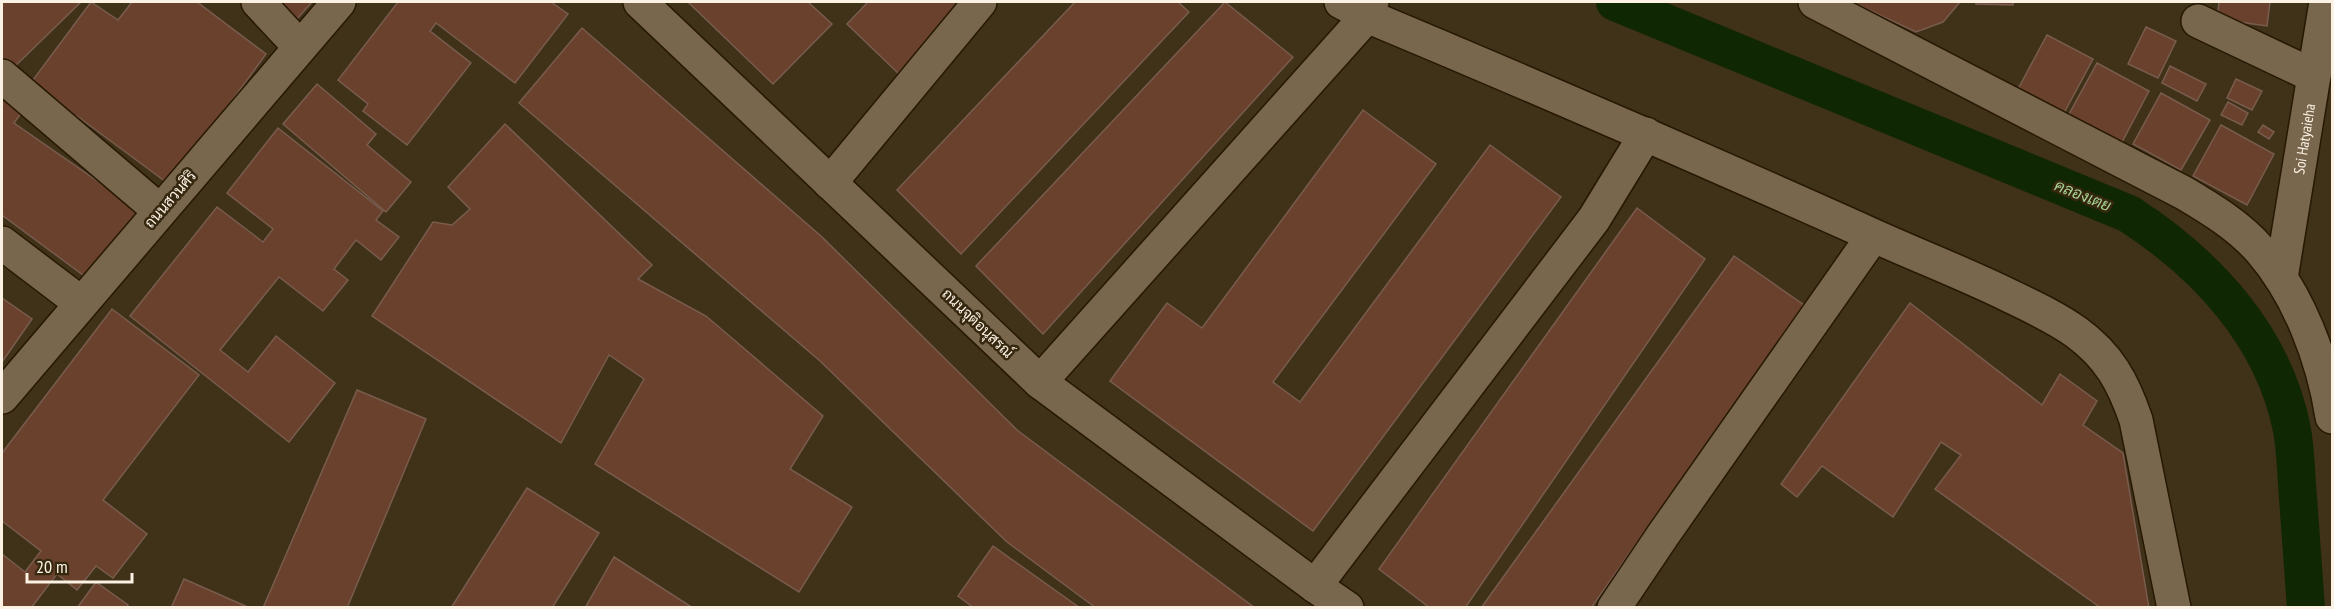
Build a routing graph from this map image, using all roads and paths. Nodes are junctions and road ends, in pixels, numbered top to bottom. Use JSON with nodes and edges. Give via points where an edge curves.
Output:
{"nodes":[{"id":1,"x":258,"y":2,"type":"edge"},
{"id":2,"x":339,"y":2,"type":"edge"},
{"id":3,"x":640,"y":2,"type":"edge"},
{"id":4,"x":980,"y":2,"type":"edge"},
{"id":5,"x":1815,"y":2,"type":"edge"},
{"id":6,"x":2326,"y":2,"type":"edge"},
{"id":7,"x":1360,"y":6,"type":"edge"},
{"id":8,"x":2198,"y":21,"type":"dead end"},
{"id":9,"x":300,"y":47,"type":"junction"},
{"id":10,"x":2,"y":76,"type":"edge"},
{"id":11,"x":2314,"y":76,"type":"junction"},
{"id":12,"x":1646,"y":134,"type":"junction"},
{"id":13,"x":830,"y":183,"type":"junction"},
{"id":14,"x":160,"y":211,"type":"junction"},
{"id":15,"x":1873,"y":236,"type":"junction"},
{"id":16,"x":2,"y":243,"type":"edge"},
{"id":17,"x":2281,"y":278,"type":"junction"},
{"id":18,"x":81,"y":303,"type":"junction"},
{"id":19,"x":1040,"y":382,"type":"junction"},
{"id":20,"x":2,"y":397,"type":"edge"},
{"id":21,"x":2332,"y":417,"type":"edge"},
{"id":22,"x":1315,"y":586,"type":"junction"},
{"id":23,"x":1347,"y":608,"type":"edge"},
{"id":24,"x":1614,"y":608,"type":"edge"},
{"id":25,"x":2174,"y":608,"type":"edge"}],
"edges":[{"from":1,"to":9,"type":"street"},
{"from":2,"to":9,"type":"street","name":"ถนนสวนศิริ"},
{"from":3,"to":13,"type":"street","name":"ถนนจุติอนุสรณ์"},
{"from":4,"to":13,"type":"street"},
{"from":5,"to":17,"type":"street","via":[[2212,209],[2245,235]]},
{"from":6,"to":11,"type":"street","name":"Soi Hatyaieha"},
{"from":7,"to":12,"type":"street"},
{"from":7,"to":19,"type":"street"},
{"from":8,"to":11,"type":"street"},
{"from":9,"to":14,"type":"street","name":"ถนนสวนศิริ"},
{"from":10,"to":14,"type":"street"},
{"from":11,"to":17,"type":"street","name":"Soi Hatyaieha"},
{"from":12,"to":15,"type":"street"},
{"from":12,"to":22,"type":"street","via":[[1594,219]]},
{"from":13,"to":19,"type":"street","name":"ถนนจุติอนุสรณ์"},
{"from":14,"to":18,"type":"street","name":"ถนนสวนศิริ"},
{"from":15,"to":24,"type":"street"},
{"from":15,"to":25,"type":"street","via":[[1952,268],[2053,318],[2095,348],[2112,366],[2126,390],[2136,420]]},
{"from":16,"to":18,"type":"street"},
{"from":17,"to":21,"type":"street","via":[[2302,319]]},
{"from":18,"to":20,"type":"street","name":"ถนนสวนศิริ"},
{"from":19,"to":22,"type":"street","name":"ถนนจุติอนุสรณ์"},
{"from":22,"to":23,"type":"street","name":"ถนนจุติอนุสรณ์"}]}
